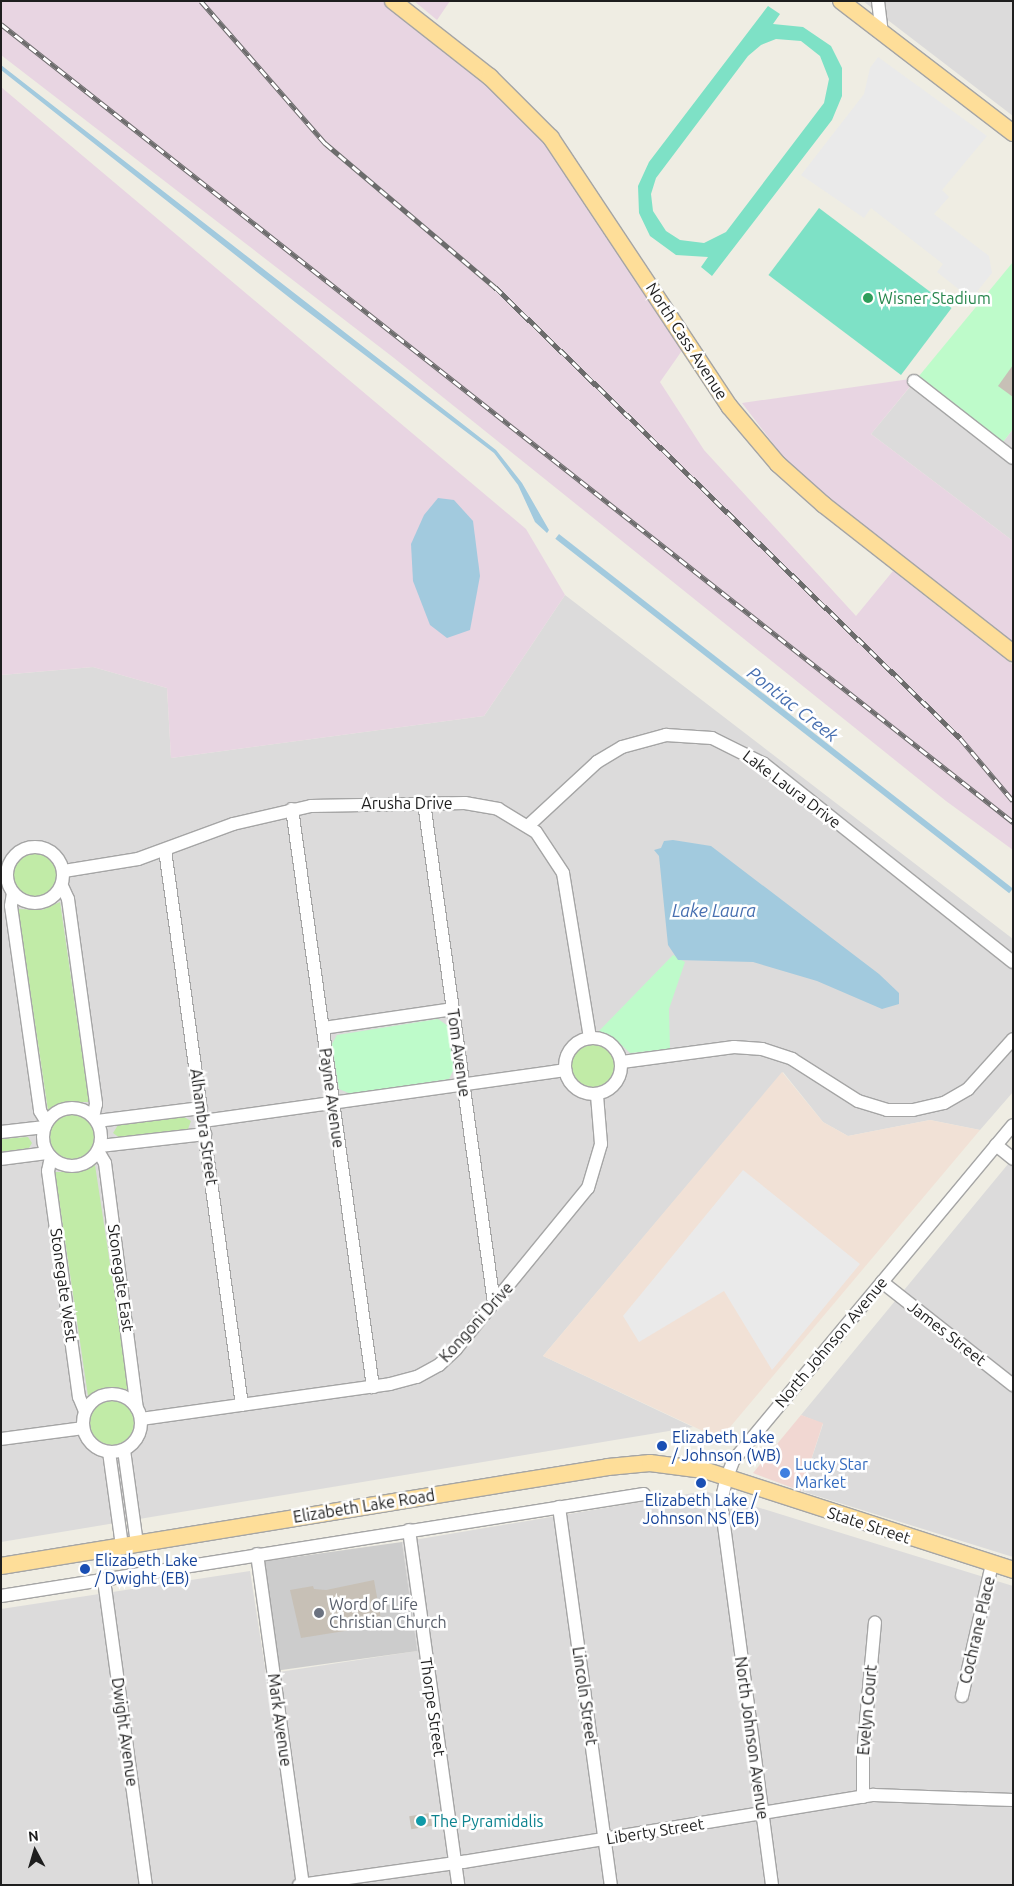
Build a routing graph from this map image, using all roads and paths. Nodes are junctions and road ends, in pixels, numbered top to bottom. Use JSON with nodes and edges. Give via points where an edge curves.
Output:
{"nodes":[{"id":1,"x":393,"y":1,"type":"edge"},
{"id":2,"x":841,"y":1,"type":"edge"},
{"id":3,"x":878,"y":1,"type":"edge"},
{"id":4,"x":882,"y":33,"type":"junction"},
{"id":5,"x":1013,"y":133,"type":"edge"},
{"id":6,"x":914,"y":380,"type":"dead end"},
{"id":7,"x":1013,"y":458,"type":"edge"},
{"id":8,"x":1013,"y":653,"type":"edge"},
{"id":9,"x":424,"y":803,"type":"junction"},
{"id":10,"x":292,"y":810,"type":"junction"},
{"id":11,"x":529,"y":825,"type":"junction"},
{"id":12,"x":165,"y":850,"type":"junction"},
{"id":13,"x":64,"y":871,"type":"junction"},
{"id":14,"x":4,"y":880,"type":"edge"},
{"id":15,"x":62,"y":886,"type":"junction"},
{"id":16,"x":13,"y":893,"type":"junction"},
{"id":17,"x":1013,"y":962,"type":"edge"},
{"id":18,"x":453,"y":1010,"type":"junction"},
{"id":19,"x":323,"y":1028,"type":"junction"},
{"id":20,"x":590,"y":1038,"type":"junction"},
{"id":21,"x":1013,"y":1039,"type":"edge"},
{"id":22,"x":622,"y":1062,"type":"junction"},
{"id":23,"x":565,"y":1070,"type":"junction"},
{"id":24,"x":464,"y":1085,"type":"junction"},
{"id":25,"x":597,"y":1094,"type":"junction"},
{"id":26,"x":333,"y":1103,"type":"junction"},
{"id":27,"x":201,"y":1108,"type":"junction"},
{"id":28,"x":95,"y":1119,"type":"junction"},
{"id":29,"x":46,"y":1124,"type":"junction"},
{"id":30,"x":1013,"y":1125,"type":"edge"},
{"id":31,"x":204,"y":1127,"type":"junction"},
{"id":32,"x":1,"y":1132,"type":"edge"},
{"id":33,"x":996,"y":1145,"type":"junction"},
{"id":34,"x":99,"y":1149,"type":"junction"},
{"id":35,"x":49,"y":1155,"type":"junction"},
{"id":36,"x":1,"y":1159,"type":"edge"},
{"id":37,"x":1013,"y":1159,"type":"edge"},
{"id":38,"x":882,"y":1282,"type":"junction"},
{"id":39,"x":494,"y":1303,"type":"junction"},
{"id":40,"x":1013,"y":1385,"type":"edge"},
{"id":41,"x":373,"y":1387,"type":"junction"},
{"id":42,"x":242,"y":1405,"type":"junction"},
{"id":43,"x":86,"y":1411,"type":"junction"},
{"id":44,"x":139,"y":1413,"type":"junction"},
{"id":45,"x":83,"y":1428,"type":"junction"},
{"id":46,"x":1,"y":1439,"type":"edge"},
{"id":47,"x":124,"y":1450,"type":"junction"},
{"id":48,"x":109,"y":1452,"type":"junction"},
{"id":49,"x":727,"y":1477,"type":"junction"},
{"id":50,"x":644,"y":1494,"type":"dead end"},
{"id":51,"x":559,"y":1507,"type":"junction"},
{"id":52,"x":409,"y":1530,"type":"junction"},
{"id":53,"x":129,"y":1545,"type":"junction"},
{"id":54,"x":257,"y":1554,"type":"junction"},
{"id":55,"x":992,"y":1564,"type":"junction"},
{"id":56,"x":1,"y":1566,"type":"edge"},
{"id":57,"x":1013,"y":1570,"type":"edge"},
{"id":58,"x":104,"y":1580,"type":"junction"},
{"id":59,"x":1,"y":1596,"type":"edge"},
{"id":60,"x":875,"y":1623,"type":"dead end"},
{"id":61,"x":962,"y":1696,"type":"dead end"},
{"id":62,"x":863,"y":1797,"type":"junction"},
{"id":63,"x":1013,"y":1800,"type":"edge"},
{"id":64,"x":763,"y":1813,"type":"junction"},
{"id":65,"x":605,"y":1840,"type":"junction"},
{"id":66,"x":455,"y":1863,"type":"junction"},
{"id":67,"x":146,"y":1885,"type":"edge"},
{"id":68,"x":302,"y":1885,"type":"edge"},
{"id":69,"x":458,"y":1885,"type":"edge"},
{"id":70,"x":611,"y":1885,"type":"edge"},
{"id":71,"x":772,"y":1885,"type":"edge"}],
"edges":[{"from":1,"to":8,"type":"main road","name":"North Cass Avenue","via":[[490,77],[552,138],[718,391],[778,464],[816,498]]},
{"from":2,"to":4,"type":"main road"},
{"from":3,"to":4,"type":"street"},
{"from":4,"to":5,"type":"main road"},
{"from":6,"to":7,"type":"street"},
{"from":9,"to":10,"type":"street","name":"Arusha Drive","via":[[349,803]]},
{"from":9,"to":11,"type":"street","name":"Arusha Drive","via":[[482,804]]},
{"from":9,"to":18,"type":"street","name":"Tom Avenue"},
{"from":10,"to":12,"type":"street","name":"Arusha Drive","via":[[233,824]]},
{"from":10,"to":19,"type":"street","name":"Payne Avenue"},
{"from":11,"to":17,"type":"street","name":"Lake Laura Drive","via":[[593,766],[622,747],[666,735],[712,738],[764,764]]},
{"from":11,"to":20,"type":"street","name":"Arusha Drive","via":[[553,851],[567,884]]},
{"from":12,"to":13,"type":"street","name":"Arusha Drive","via":[[129,861]]},
{"from":12,"to":27,"type":"street","name":"Alhambra Street"},
{"from":13,"to":14,"type":"street","via":[[52,851],[34,846],[13,857]]},
{"from":13,"to":15,"type":"street"},
{"from":14,"to":16,"type":"street"},
{"from":15,"to":16,"type":"street","via":[[55,895],[42,902],[26,902]]},
{"from":15,"to":28,"type":"street","via":[[68,899]]},
{"from":16,"to":29,"type":"street","via":[[11,906],[40,1111]]},
{"from":18,"to":19,"type":"street"},
{"from":18,"to":24,"type":"street","name":"Tom Avenue"},
{"from":19,"to":26,"type":"street","name":"Payne Avenue"},
{"from":20,"to":22,"type":"street","via":[[610,1044]]},
{"from":20,"to":23,"type":"street","via":[[571,1050]]},
{"from":21,"to":22,"type":"street","via":[[968,1089],[944,1103],[913,1110],[887,1110],[858,1101],[796,1061],[762,1048],[734,1047]]},
{"from":22,"to":25,"type":"street","via":[[616,1083]]},
{"from":23,"to":24,"type":"street"},
{"from":23,"to":25,"type":"street","via":[[576,1089]]},
{"from":24,"to":26,"type":"street"},
{"from":24,"to":39,"type":"street","name":"Tom Avenue"},
{"from":25,"to":39,"type":"street","name":"Kongoni Drive","via":[[602,1138],[591,1182]]},
{"from":26,"to":31,"type":"street"},
{"from":26,"to":41,"type":"street","name":"Payne Avenue"},
{"from":27,"to":28,"type":"street"},
{"from":27,"to":31,"type":"street","name":"Alhambra Street"},
{"from":28,"to":29,"type":"street","via":[[82,1110],[69,1108]]},
{"from":28,"to":34,"type":"street"},
{"from":29,"to":32,"type":"street"},
{"from":29,"to":35,"type":"street","via":[[43,1140]]},
{"from":30,"to":33,"type":"street","name":"North Johnson Avenue"},
{"from":31,"to":34,"type":"street"},
{"from":31,"to":42,"type":"street","name":"Alhambra Street"},
{"from":33,"to":37,"type":"street"},
{"from":33,"to":38,"type":"street","name":"North Johnson Avenue"},
{"from":34,"to":35,"type":"street","via":[[89,1161],[76,1166],[62,1165]]},
{"from":34,"to":44,"type":"street","name":"Stonegate East","via":[[105,1164]]},
{"from":35,"to":36,"type":"street"},
{"from":35,"to":43,"type":"street","name":"Stonegate West","via":[[48,1171],[79,1397]]},
{"from":38,"to":40,"type":"street","name":"James Street"},
{"from":38,"to":49,"type":"street","name":"North Johnson Avenue","via":[[733,1462]]},
{"from":39,"to":41,"type":"street","name":"Kongoni Drive","via":[[456,1349],[435,1367],[408,1380]]},
{"from":41,"to":42,"type":"street","name":"Kongoni Drive"},
{"from":42,"to":44,"type":"street","name":"Kongoni Drive"},
{"from":43,"to":44,"type":"street","via":[[94,1400],[110,1394],[123,1396]]},
{"from":43,"to":45,"type":"street"},
{"from":44,"to":47,"type":"street","via":[[138,1435]]},
{"from":45,"to":46,"type":"street"},
{"from":45,"to":48,"type":"street","via":[[92,1444]]},
{"from":47,"to":48,"type":"street"},
{"from":47,"to":53,"type":"street"},
{"from":48,"to":53,"type":"street"},
{"from":49,"to":53,"type":"main road","name":"Elizabeth Lake Road","via":[[673,1465],[626,1464]]},
{"from":49,"to":55,"type":"main road","name":"State Street"},
{"from":49,"to":64,"type":"street","name":"North Johnson Avenue","via":[[721,1502]]},
{"from":50,"to":51,"type":"street","name":"Elizabeth Lake Road"},
{"from":51,"to":52,"type":"street","name":"Elizabeth Lake Road"},
{"from":51,"to":65,"type":"street","name":"Lincoln Street"},
{"from":52,"to":54,"type":"street","name":"Elizabeth Lake Road"},
{"from":52,"to":66,"type":"street","name":"Thorpe Street"},
{"from":53,"to":56,"type":"main road","name":"Elizabeth Lake Road"},
{"from":54,"to":58,"type":"street","name":"Elizabeth Lake Road"},
{"from":54,"to":68,"type":"street","name":"Mark Avenue"},
{"from":55,"to":57,"type":"main road","name":"State Street"},
{"from":55,"to":61,"type":"street","name":"Cochrane Place"},
{"from":58,"to":59,"type":"street","name":"Elizabeth Lake Road"},
{"from":58,"to":67,"type":"street","name":"Dwight Avenue"},
{"from":60,"to":62,"type":"street","name":"Evelyn Court","via":[[863,1754]]},
{"from":62,"to":63,"type":"street","name":"Liberty Street"},
{"from":62,"to":64,"type":"street","name":"Liberty Street"},
{"from":64,"to":65,"type":"street","name":"Liberty Street"},
{"from":64,"to":71,"type":"street","name":"North Johnson Avenue"},
{"from":65,"to":66,"type":"street","name":"Liberty Street"},
{"from":65,"to":70,"type":"street","name":"Lincoln Street"},
{"from":66,"to":68,"type":"street","name":"Liberty Street"},
{"from":66,"to":69,"type":"street","name":"Thorpe Street"}]}
